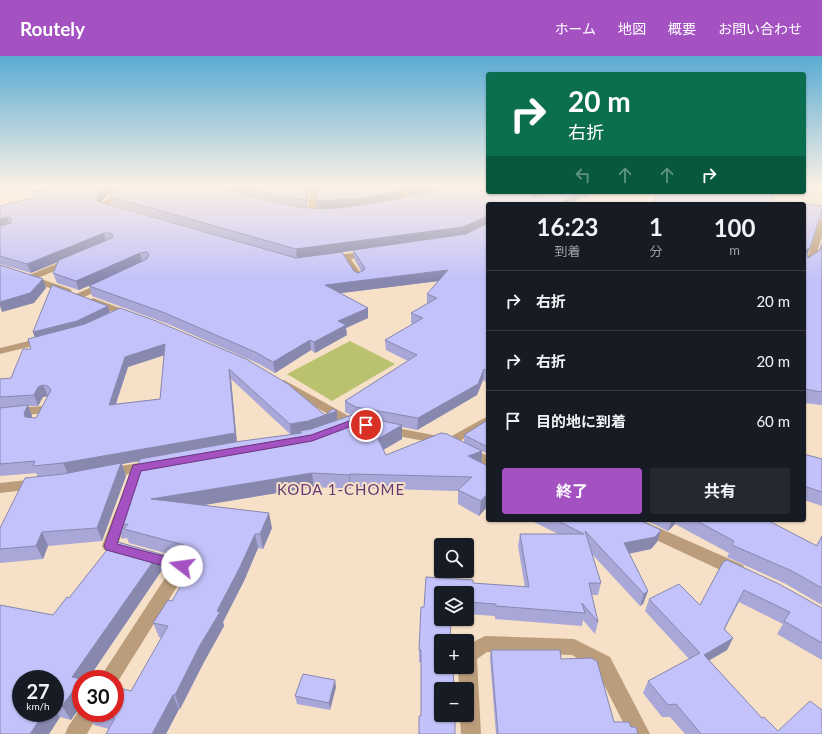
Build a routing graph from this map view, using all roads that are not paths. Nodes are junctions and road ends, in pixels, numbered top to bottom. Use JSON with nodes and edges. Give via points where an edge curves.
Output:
{"nodes":[{"id":1,"x":822,"y":223,"type":"edge"},
{"id":2,"x":378,"y":252,"type":"edge"},
{"id":3,"x":81,"y":257,"type":"edge"},
{"id":4,"x":346,"y":257,"type":"junction"},
{"id":5,"x":325,"y":260,"type":"edge"},
{"id":6,"x":806,"y":261,"type":"edge"},
{"id":7,"x":0,"y":268,"type":"edge"},
{"id":8,"x":30,"y":278,"type":"junction"},
{"id":9,"x":359,"y":278,"type":"edge"},
{"id":10,"x":113,"y":280,"type":"edge"},
{"id":11,"x":79,"y":296,"type":"junction"},
{"id":12,"x":123,"y":312,"type":"junction"},
{"id":13,"x":110,"y":318,"type":"edge"},
{"id":14,"x":143,"y":320,"type":"edge"},
{"id":15,"x":55,"y":338,"type":"edge"},
{"id":16,"x":0,"y":351,"type":"edge"},
{"id":17,"x":272,"y":377,"type":"edge"},
{"id":18,"x":0,"y":413,"type":"edge"},
{"id":19,"x":486,"y":421,"type":"edge"},
{"id":20,"x":352,"y":423,"type":"junction"},
{"id":21,"x":36,"y":424,"type":"edge"},
{"id":22,"x":339,"y":428,"type":"edge"},
{"id":23,"x":451,"y":442,"type":"junction"},
{"id":24,"x":486,"y":461,"type":"edge"},
{"id":25,"x":167,"y":463,"type":"edge"},
{"id":26,"x":98,"y":475,"type":"edge"},
{"id":27,"x":53,"y":482,"type":"edge"},
{"id":28,"x":132,"y":482,"type":"junction"},
{"id":29,"x":0,"y":488,"type":"edge"},
{"id":30,"x":631,"y":522,"type":"edge"},
{"id":31,"x":750,"y":576,"type":"edge"},
{"id":32,"x":116,"y":670,"type":"edge"},
{"id":33,"x":83,"y":722,"type":"edge"},
{"id":34,"x":75,"y":734,"type":"edge"},
{"id":35,"x":471,"y":734,"type":"edge"},
{"id":36,"x":640,"y":734,"type":"edge"}],
"edges":[{"from":1,"to":6,"type":"street"},
{"from":2,"to":4,"type":"street"},
{"from":3,"to":8,"type":"street"},
{"from":4,"to":5,"type":"street"},
{"from":4,"to":9,"type":"street"},
{"from":7,"to":8,"type":"street"},
{"from":8,"to":11,"type":"street"},
{"from":10,"to":11,"type":"street"},
{"from":11,"to":12,"type":"street"},
{"from":12,"to":13,"type":"street"},
{"from":12,"to":14,"type":"street"},
{"from":15,"to":16,"type":"street"},
{"from":17,"to":20,"type":"street"},
{"from":18,"to":21,"type":"street","via":[[46,405]]},
{"from":19,"to":23,"type":"street"},
{"from":20,"to":22,"type":"street"},
{"from":20,"to":23,"type":"street"},
{"from":23,"to":24,"type":"street"},
{"from":25,"to":28,"type":"street"},
{"from":26,"to":28,"type":"street"},
{"from":27,"to":29,"type":"street"},
{"from":28,"to":32,"type":"street","via":[[110,546],[182,566]]},
{"from":30,"to":31,"type":"street"},
{"from":33,"to":34,"type":"street"},
{"from":35,"to":36,"type":"street","via":[[467,655],[485,644],[574,647],[603,663]]}]}
